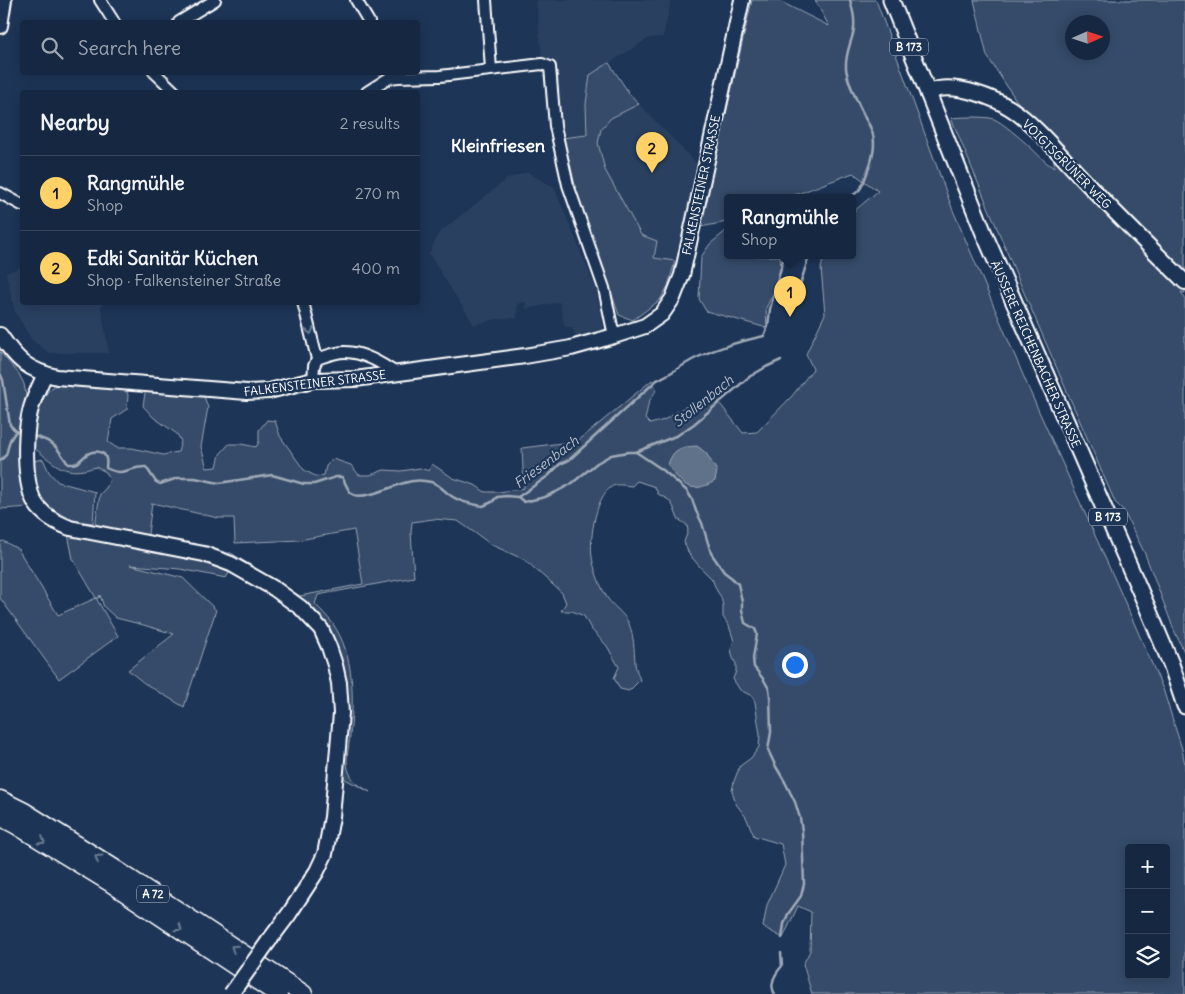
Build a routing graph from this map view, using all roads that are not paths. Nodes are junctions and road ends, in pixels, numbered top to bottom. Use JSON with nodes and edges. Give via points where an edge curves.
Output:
{"nodes":[{"id":1,"x":4,"y":0,"type":"edge"},
{"id":2,"x":100,"y":0,"type":"edge"},
{"id":3,"x":215,"y":0,"type":"edge"},
{"id":4,"x":356,"y":0,"type":"edge"},
{"id":5,"x":486,"y":0,"type":"edge"},
{"id":6,"x":742,"y":0,"type":"edge"},
{"id":7,"x":891,"y":0,"type":"edge"},
{"id":8,"x":113,"y":20,"type":"edge"},
{"id":9,"x":182,"y":20,"type":"edge"},
{"id":10,"x":368,"y":20,"type":"edge"},
{"id":11,"x":0,"y":26,"type":"edge"},
{"id":12,"x":491,"y":69,"type":"junction"},
{"id":13,"x":157,"y":75,"type":"edge"},
{"id":14,"x":398,"y":75,"type":"edge"},
{"id":15,"x":172,"y":90,"type":"edge"},
{"id":16,"x":370,"y":90,"type":"edge"},
{"id":17,"x":928,"y":94,"type":"junction"},
{"id":18,"x":0,"y":193,"type":"edge"},
{"id":19,"x":20,"y":204,"type":"edge"},
{"id":20,"x":1185,"y":282,"type":"edge"},
{"id":21,"x":304,"y":305,"type":"edge"},
{"id":22,"x":0,"y":335,"type":"edge"},
{"id":23,"x":614,"y":336,"type":"junction"},
{"id":24,"x":317,"y":359,"type":"junction"},
{"id":25,"x":396,"y":373,"type":"junction"},
{"id":26,"x":45,"y":374,"type":"junction"},
{"id":27,"x":313,"y":380,"type":"junction"},
{"id":28,"x":1185,"y":706,"type":"edge"},
{"id":29,"x":0,"y":800,"type":"edge"},
{"id":30,"x":0,"y":816,"type":"edge"},
{"id":31,"x":232,"y":994,"type":"edge"},
{"id":32,"x":278,"y":994,"type":"edge"},
{"id":33,"x":303,"y":994,"type":"edge"}],
"edges":[{"from":1,"to":11,"type":"main road"},
{"from":2,"to":8,"type":"street"},
{"from":3,"to":9,"type":"street"},
{"from":4,"to":10,"type":"street"},
{"from":5,"to":12,"type":"street"},
{"from":6,"to":23,"type":"main road","name":"FALKENSTEINER STRASSE","via":[[679,283],[662,314],[644,326]]},
{"from":7,"to":17,"type":"main road","name":"ÄUSSERE REICHENBACHER STRASSE","number":"B 173"},
{"from":12,"to":14,"type":"street","via":[[440,76]]},
{"from":12,"to":23,"type":"street","via":[[542,64],[550,67],[555,126],[568,185],[604,288]]},
{"from":13,"to":15,"type":"street"},
{"from":14,"to":16,"type":"street"},
{"from":17,"to":20,"type":"main road","name":"VOIGTSGRÜNER WEG","via":[[938,89],[955,88],[971,91],[1010,108],[1035,128]]},
{"from":17,"to":28,"type":"main road","name":"ÄUSSERE REICHENBACHER STRASSE","number":"B 173","via":[[983,231],[1148,609]]},
{"from":18,"to":19,"type":"street"},
{"from":21,"to":24,"type":"street","one_way":true},
{"from":22,"to":26,"type":"main road","name":"FALKENSTEINER STRASSE","via":[[24,364]]},
{"from":23,"to":25,"type":"main road","name":"FALKENSTEINER STRASSE","via":[[525,356]]},
{"from":24,"to":25,"type":"street","via":[[345,352],[362,355]]},
{"from":24,"to":27,"type":"street"},
{"from":25,"to":27,"type":"main road","name":"FALKENSTEINER STRASSE","via":[[355,379]]},
{"from":26,"to":27,"type":"main road","name":"FALKENSTEINER STRASSE","via":[[246,392],[269,391]]},
{"from":26,"to":31,"type":"main road","bridge":true,"via":[[32,404],[27,449],[30,493],[45,515],[70,528],[204,554],[231,564],[301,608],[321,628],[336,665],[341,713],[332,817],[325,854],[290,914]]},
{"from":33,"to":29,"type":"highway","number":"A 72","one_way":true,"via":[[116,870]]},
{"from":30,"to":32,"type":"highway","number":"A 72","one_way":true,"via":[[110,882]]}]}
